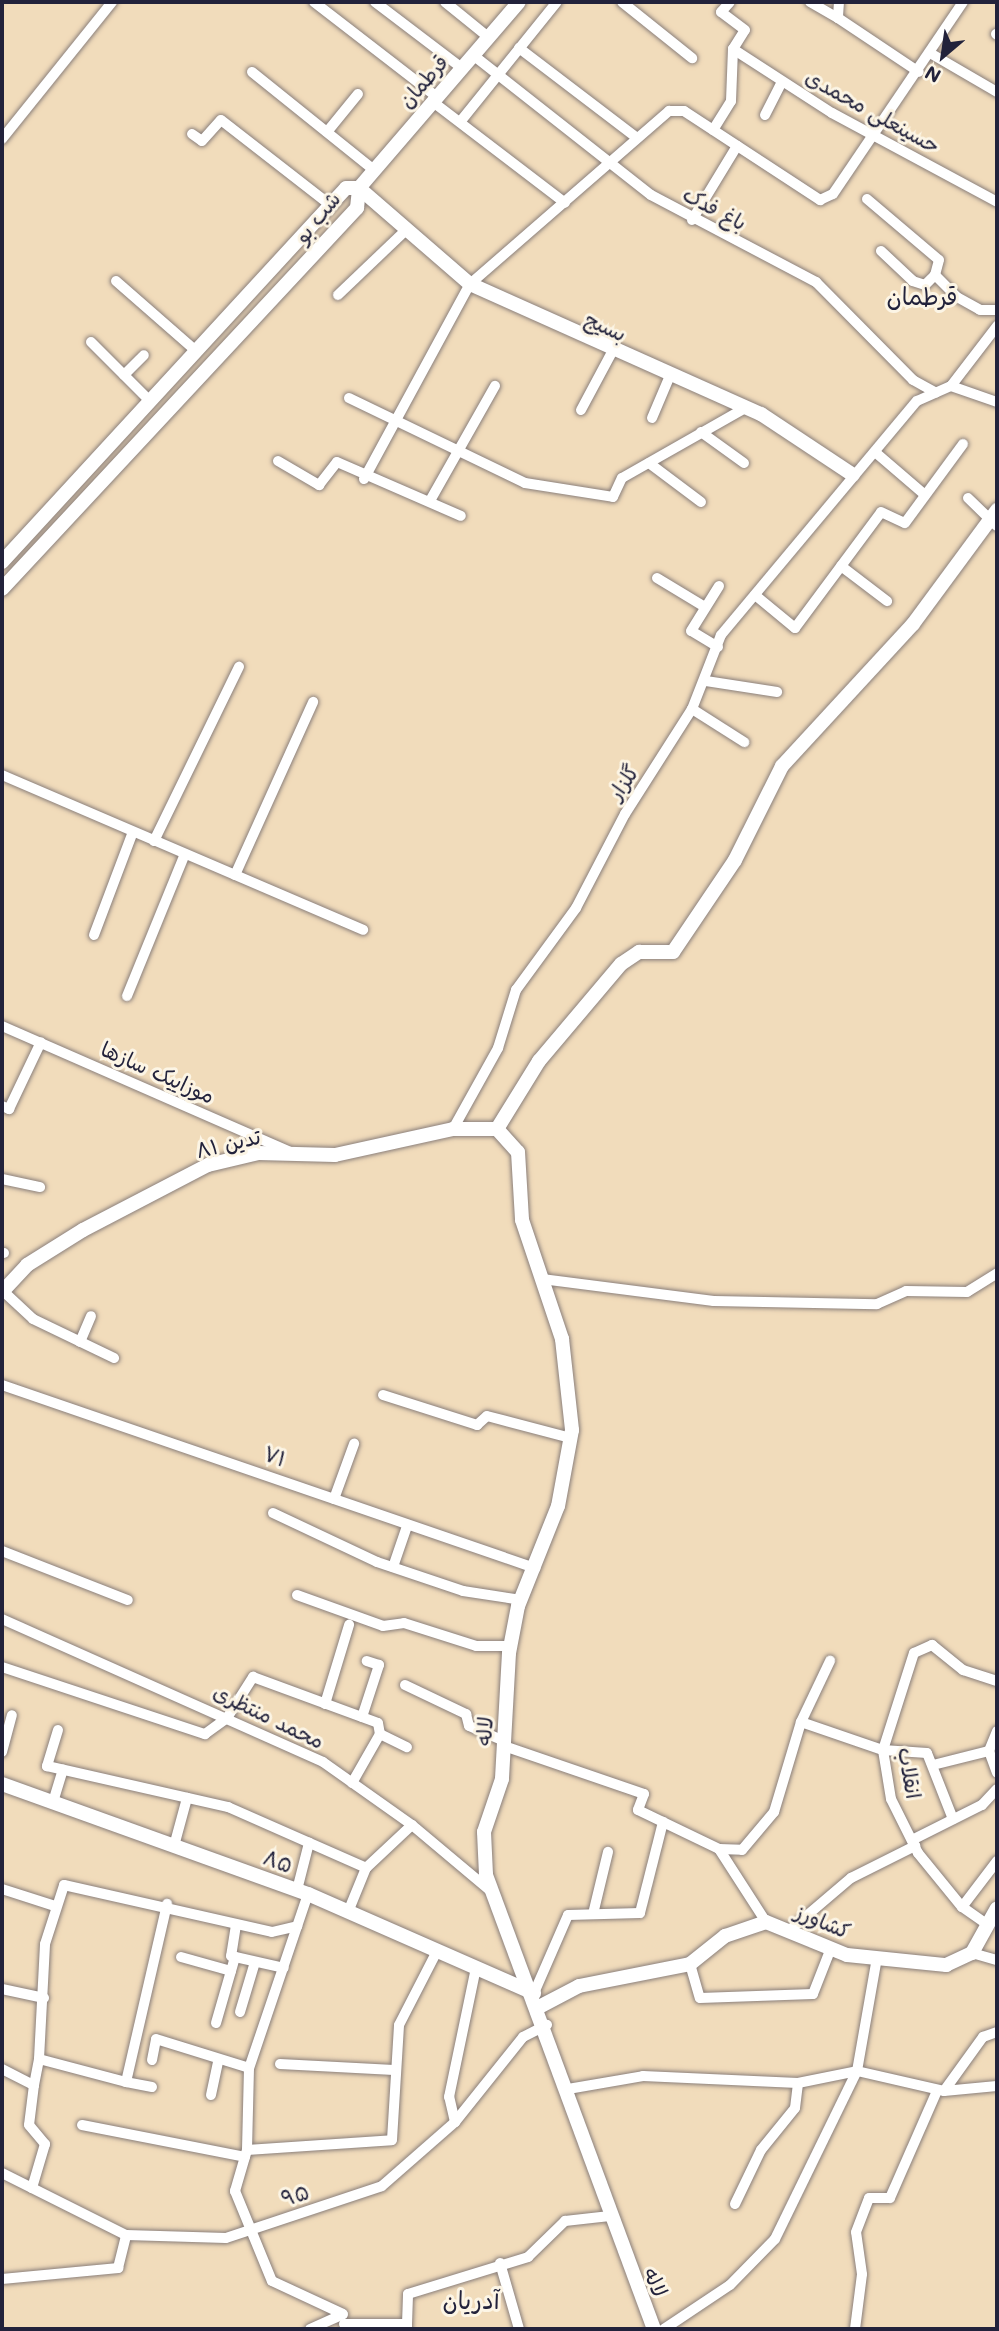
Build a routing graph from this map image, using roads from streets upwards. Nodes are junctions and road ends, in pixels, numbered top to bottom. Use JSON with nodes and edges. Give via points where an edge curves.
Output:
{"nodes":[{"id":1,"x":112,"y":2,"type":"edge"},
{"id":2,"x":314,"y":2,"type":"edge"},
{"id":3,"x":375,"y":2,"type":"edge"},
{"id":4,"x":445,"y":2,"type":"edge"},
{"id":5,"x":519,"y":2,"type":"edge"},
{"id":6,"x":557,"y":2,"type":"edge"},
{"id":7,"x":622,"y":2,"type":"edge"},
{"id":8,"x":730,"y":2,"type":"edge"},
{"id":9,"x":810,"y":2,"type":"edge"},
{"id":10,"x":839,"y":2,"type":"edge"},
{"id":11,"x":963,"y":2,"type":"edge"},
{"id":12,"x":838,"y":18,"type":"junction"},
{"id":13,"x":488,"y":37,"type":"junction"},
{"id":14,"x":519,"y":48,"type":"junction"},
{"id":15,"x":733,"y":50,"type":"junction"},
{"id":16,"x":930,"y":53,"type":"junction"},
{"id":17,"x":473,"y":55,"type":"junction"},
{"id":18,"x":692,"y":58,"type":"dead end"},
{"id":19,"x":462,"y":68,"type":"junction"},
{"id":20,"x":252,"y":72,"type":"dead end"},
{"id":21,"x":919,"y":72,"type":"junction"},
{"id":22,"x":498,"y":75,"type":"junction"},
{"id":23,"x":782,"y":82,"type":"junction"},
{"id":24,"x":997,"y":92,"type":"edge"},
{"id":25,"x":358,"y":94,"type":"dead end"},
{"id":26,"x":435,"y":99,"type":"junction"},
{"id":27,"x":765,"y":115,"type":"dead end"},
{"id":28,"x":460,"y":122,"type":"junction"},
{"id":29,"x":713,"y":130,"type":"junction"},
{"id":30,"x":327,"y":132,"type":"junction"},
{"id":31,"x":874,"y":133,"type":"junction"},
{"id":32,"x":192,"y":134,"type":"dead end"},
{"id":33,"x":637,"y":138,"type":"junction"},
{"id":34,"x":2,"y":139,"type":"edge"},
{"id":35,"x":737,"y":146,"type":"junction"},
{"id":36,"x":609,"y":163,"type":"junction"},
{"id":37,"x":374,"y":170,"type":"junction"},
{"id":38,"x":359,"y":188,"type":"junction"},
{"id":39,"x":867,"y":199,"type":"dead end"},
{"id":40,"x":997,"y":202,"type":"edge"},
{"id":41,"x":565,"y":203,"type":"junction"},
{"id":42,"x":330,"y":205,"type":"junction"},
{"id":43,"x":692,"y":220,"type":"junction"},
{"id":44,"x":406,"y":230,"type":"junction"},
{"id":45,"x":881,"y":251,"type":"dead end"},
{"id":46,"x":935,"y":275,"type":"junction"},
{"id":47,"x":116,"y":281,"type":"dead end"},
{"id":48,"x":470,"y":284,"type":"junction"},
{"id":49,"x":338,"y":295,"type":"dead end"},
{"id":50,"x":997,"y":310,"type":"edge"},
{"id":51,"x":997,"y":326,"type":"edge"},
{"id":52,"x":90,"y":342,"type":"dead end"},
{"id":53,"x":196,"y":351,"type":"junction"},
{"id":54,"x":612,"y":352,"type":"junction"},
{"id":55,"x":144,"y":355,"type":"dead end"},
{"id":56,"x":124,"y":375,"type":"junction"},
{"id":57,"x":669,"y":378,"type":"junction"},
{"id":58,"x":495,"y":386,"type":"dead end"},
{"id":59,"x":951,"y":386,"type":"junction"},
{"id":60,"x":936,"y":393,"type":"junction"},
{"id":61,"x":349,"y":398,"type":"dead end"},
{"id":62,"x":150,"y":401,"type":"junction"},
{"id":63,"x":997,"y":402,"type":"edge"},
{"id":64,"x":747,"y":407,"type":"junction"},
{"id":65,"x":581,"y":410,"type":"dead end"},
{"id":66,"x":652,"y":418,"type":"dead end"},
{"id":67,"x":395,"y":423,"type":"junction"},
{"id":68,"x":701,"y":432,"type":"junction"},
{"id":69,"x":963,"y":444,"type":"dead end"},
{"id":70,"x":874,"y":452,"type":"junction"},
{"id":71,"x":458,"y":453,"type":"junction"},
{"id":72,"x":278,"y":461,"type":"dead end"},
{"id":73,"x":649,"y":463,"type":"junction"},
{"id":74,"x":744,"y":463,"type":"dead end"},
{"id":75,"x":853,"y":475,"type":"junction"},
{"id":76,"x":364,"y":479,"type":"junction"},
{"id":77,"x":925,"y":495,"type":"junction"},
{"id":78,"x":968,"y":498,"type":"dead end"},
{"id":79,"x":431,"y":499,"type":"junction"},
{"id":80,"x":701,"y":502,"type":"dead end"},
{"id":81,"x":461,"y":516,"type":"dead end"},
{"id":82,"x":995,"y":518,"type":"edge"},
{"id":83,"x":2,"y":562,"type":"edge"},
{"id":84,"x":841,"y":566,"type":"junction"},
{"id":85,"x":657,"y":578,"type":"dead end"},
{"id":86,"x":719,"y":586,"type":"dead end"},
{"id":87,"x":2,"y":589,"type":"edge"},
{"id":88,"x":755,"y":595,"type":"junction"},
{"id":89,"x":887,"y":601,"type":"dead end"},
{"id":90,"x":705,"y":607,"type":"junction"},
{"id":91,"x":718,"y":647,"type":"junction"},
{"id":92,"x":239,"y":667,"type":"dead end"},
{"id":93,"x":706,"y":681,"type":"junction"},
{"id":94,"x":777,"y":692,"type":"dead end"},
{"id":95,"x":313,"y":702,"type":"dead end"},
{"id":96,"x":692,"y":709,"type":"junction"},
{"id":97,"x":744,"y":742,"type":"dead end"},
{"id":98,"x":2,"y":775,"type":"edge"},
{"id":99,"x":133,"y":832,"type":"junction"},
{"id":100,"x":154,"y":841,"type":"junction"},
{"id":101,"x":185,"y":854,"type":"junction"},
{"id":102,"x":235,"y":875,"type":"junction"},
{"id":103,"x":363,"y":930,"type":"dead end"},
{"id":104,"x":94,"y":936,"type":"dead end"},
{"id":105,"x":127,"y":996,"type":"dead end"},
{"id":106,"x":2,"y":1026,"type":"edge"},
{"id":107,"x":41,"y":1042,"type":"junction"},
{"id":108,"x":2,"y":1106,"type":"edge"},
{"id":109,"x":453,"y":1129,"type":"junction"},
{"id":110,"x":496,"y":1129,"type":"junction"},
{"id":111,"x":298,"y":1155,"type":"junction"},
{"id":112,"x":2,"y":1179,"type":"edge"},
{"id":113,"x":40,"y":1187,"type":"dead end"},
{"id":114,"x":997,"y":1273,"type":"edge"},
{"id":115,"x":542,"y":1279,"type":"junction"},
{"id":116,"x":3,"y":1292,"type":"edge"},
{"id":117,"x":90,"y":1316,"type":"dead end"},
{"id":118,"x":80,"y":1342,"type":"junction"},
{"id":119,"x":114,"y":1358,"type":"dead end"},
{"id":120,"x":2,"y":1385,"type":"edge"},
{"id":121,"x":383,"y":1395,"type":"dead end"},
{"id":122,"x":571,"y":1438,"type":"junction"},
{"id":123,"x":354,"y":1444,"type":"dead end"},
{"id":124,"x":334,"y":1499,"type":"junction"},
{"id":125,"x":273,"y":1513,"type":"dead end"},
{"id":126,"x":407,"y":1526,"type":"junction"},
{"id":127,"x":2,"y":1551,"type":"edge"},
{"id":128,"x":393,"y":1567,"type":"junction"},
{"id":129,"x":535,"y":1567,"type":"junction"},
{"id":130,"x":297,"y":1595,"type":"dead end"},
{"id":131,"x":128,"y":1600,"type":"dead end"},
{"id":132,"x":521,"y":1600,"type":"junction"},
{"id":133,"x":2,"y":1619,"type":"edge"},
{"id":134,"x":349,"y":1625,"type":"dead end"},
{"id":135,"x":510,"y":1646,"type":"junction"},
{"id":136,"x":367,"y":1661,"type":"dead end"},
{"id":137,"x":830,"y":1661,"type":"dead end"},
{"id":138,"x":2,"y":1667,"type":"edge"},
{"id":139,"x":997,"y":1681,"type":"edge"},
{"id":140,"x":405,"y":1685,"type":"dead end"},
{"id":141,"x":325,"y":1704,"type":"junction"},
{"id":142,"x":12,"y":1715,"type":"dead end"},
{"id":143,"x":362,"y":1717,"type":"junction"},
{"id":144,"x":227,"y":1718,"type":"junction"},
{"id":145,"x":801,"y":1722,"type":"junction"},
{"id":146,"x":58,"y":1730,"type":"dead end"},
{"id":147,"x":997,"y":1731,"type":"edge"},
{"id":148,"x":380,"y":1734,"type":"junction"},
{"id":149,"x":504,"y":1744,"type":"junction"},
{"id":150,"x":407,"y":1747,"type":"dead end"},
{"id":151,"x":883,"y":1750,"type":"junction"},
{"id":152,"x":989,"y":1751,"type":"junction"},
{"id":153,"x":2,"y":1752,"type":"edge"},
{"id":154,"x":933,"y":1765,"type":"junction"},
{"id":155,"x":63,"y":1770,"type":"junction"},
{"id":156,"x":997,"y":1773,"type":"edge"},
{"id":157,"x":352,"y":1783,"type":"junction"},
{"id":158,"x":2,"y":1784,"type":"edge"},
{"id":159,"x":995,"y":1796,"type":"edge"},
{"id":160,"x":187,"y":1798,"type":"junction"},
{"id":161,"x":53,"y":1802,"type":"junction"},
{"id":162,"x":953,"y":1819,"type":"junction"},
{"id":163,"x":663,"y":1822,"type":"junction"},
{"id":164,"x":412,"y":1825,"type":"junction"},
{"id":165,"x":309,"y":1843,"type":"junction"},
{"id":166,"x":913,"y":1843,"type":"junction"},
{"id":167,"x":174,"y":1846,"type":"junction"},
{"id":168,"x":719,"y":1849,"type":"junction"},
{"id":169,"x":608,"y":1852,"type":"dead end"},
{"id":170,"x":997,"y":1861,"type":"edge"},
{"id":171,"x":366,"y":1868,"type":"junction"},
{"id":172,"x":2,"y":1889,"type":"edge"},
{"id":173,"x":302,"y":1892,"type":"junction"},
{"id":174,"x":493,"y":1893,"type":"junction"},
{"id":175,"x":167,"y":1904,"type":"junction"},
{"id":176,"x":55,"y":1906,"type":"junction"},
{"id":177,"x":962,"y":1907,"type":"junction"},
{"id":178,"x":997,"y":1908,"type":"edge"},
{"id":179,"x":348,"y":1912,"type":"junction"},
{"id":180,"x":593,"y":1914,"type":"junction"},
{"id":181,"x":766,"y":1922,"type":"junction"},
{"id":182,"x":988,"y":1924,"type":"junction"},
{"id":183,"x":236,"y":1925,"type":"junction"},
{"id":184,"x":298,"y":1926,"type":"junction"},
{"id":185,"x":790,"y":1929,"type":"junction"},
{"id":186,"x":831,"y":1948,"type":"junction"},
{"id":187,"x":437,"y":1951,"type":"junction"},
{"id":188,"x":972,"y":1953,"type":"junction"},
{"id":189,"x":181,"y":1957,"type":"dead end"},
{"id":190,"x":235,"y":1957,"type":"junction"},
{"id":191,"x":877,"y":1958,"type":"junction"},
{"id":192,"x":997,"y":1960,"type":"edge"},
{"id":193,"x":256,"y":1962,"type":"junction"},
{"id":194,"x":690,"y":1964,"type":"junction"},
{"id":195,"x":284,"y":1968,"type":"junction"},
{"id":196,"x":475,"y":1968,"type":"junction"},
{"id":197,"x":231,"y":1971,"type":"junction"},
{"id":198,"x":2,"y":1989,"type":"edge"},
{"id":199,"x":44,"y":1998,"type":"junction"},
{"id":200,"x":537,"y":2000,"type":"junction"},
{"id":201,"x":240,"y":2012,"type":"dead end"},
{"id":202,"x":216,"y":2024,"type":"dead end"},
{"id":203,"x":547,"y":2025,"type":"junction"},
{"id":204,"x":997,"y":2032,"type":"edge"},
{"id":205,"x":39,"y":2059,"type":"junction"},
{"id":206,"x":152,"y":2060,"type":"dead end"},
{"id":207,"x":218,"y":2062,"type":"junction"},
{"id":208,"x":280,"y":2064,"type":"dead end"},
{"id":209,"x":249,"y":2068,"type":"junction"},
{"id":210,"x":2,"y":2069,"type":"edge"},
{"id":211,"x":394,"y":2070,"type":"junction"},
{"id":212,"x":857,"y":2071,"type":"junction"},
{"id":213,"x":126,"y":2082,"type":"junction"},
{"id":214,"x":798,"y":2083,"type":"junction"},
{"id":215,"x":34,"y":2085,"type":"junction"},
{"id":216,"x":997,"y":2086,"type":"edge"},
{"id":217,"x":152,"y":2087,"type":"dead end"},
{"id":218,"x":568,"y":2089,"type":"junction"},
{"id":219,"x":940,"y":2091,"type":"junction"},
{"id":220,"x":211,"y":2095,"type":"dead end"},
{"id":221,"x":455,"y":2122,"type":"junction"},
{"id":222,"x":82,"y":2125,"type":"dead end"},
{"id":223,"x":246,"y":2154,"type":"junction"},
{"id":224,"x":2,"y":2173,"type":"edge"},
{"id":225,"x":32,"y":2188,"type":"junction"},
{"id":226,"x":735,"y":2203,"type":"dead end"},
{"id":227,"x":610,"y":2216,"type":"junction"},
{"id":228,"x":248,"y":2231,"type":"junction"},
{"id":229,"x":126,"y":2235,"type":"junction"},
{"id":230,"x":500,"y":2263,"type":"junction"},
{"id":231,"x":2,"y":2279,"type":"edge"},
{"id":232,"x":344,"y":2322,"type":"edge"},
{"id":233,"x":407,"y":2327,"type":"edge"},
{"id":234,"x":310,"y":2329,"type":"edge"},
{"id":235,"x":519,"y":2329,"type":"edge"},
{"id":236,"x":654,"y":2329,"type":"edge"},
{"id":237,"x":664,"y":2329,"type":"edge"},
{"id":238,"x":855,"y":2329,"type":"edge"}],
"edges":[{"from":1,"to":34,"type":"street"},
{"from":2,"to":26,"type":"street"},
{"from":3,"to":19,"type":"street"},
{"from":4,"to":13,"type":"street"},
{"from":5,"to":13,"type":"street","name":"قرطمان"},
{"from":6,"to":14,"type":"street"},
{"from":7,"to":18,"type":"street"},
{"from":8,"to":15,"type":"street","via":[[721,12],[745,30]]},
{"from":9,"to":12,"type":"street"},
{"from":10,"to":12,"type":"street"},
{"from":11,"to":16,"type":"street"},
{"from":12,"to":21,"type":"street"},
{"from":13,"to":17,"type":"street","name":"قرطمان"},
{"from":14,"to":22,"type":"street"},
{"from":14,"to":33,"type":"street"},
{"from":15,"to":23,"type":"street","name":"حسینعلی محمدی"},
{"from":15,"to":29,"type":"street","via":[[731,101]]},
{"from":16,"to":21,"type":"street"},
{"from":16,"to":24,"type":"street"},
{"from":17,"to":19,"type":"street","name":"قرطمان"},
{"from":17,"to":22,"type":"street","name":"باغ فدک"},
{"from":19,"to":26,"type":"street","name":"قرطمان"},
{"from":20,"to":30,"type":"street"},
{"from":21,"to":31,"type":"street"},
{"from":22,"to":28,"type":"street"},
{"from":22,"to":36,"type":"street","name":"باغ فدک"},
{"from":23,"to":27,"type":"street"},
{"from":23,"to":31,"type":"street","name":"حسینعلی محمدی"},
{"from":25,"to":30,"type":"street"},
{"from":26,"to":28,"type":"street"},
{"from":26,"to":37,"type":"street","name":"قرطمان"},
{"from":28,"to":41,"type":"street"},
{"from":29,"to":33,"type":"street","via":[[684,111],[669,111]]},
{"from":29,"to":35,"type":"street"},
{"from":30,"to":37,"type":"street"},
{"from":31,"to":35,"type":"street","via":[[833,194],[820,200]]},
{"from":31,"to":40,"type":"street","name":"حسینعلی محمدی"},
{"from":32,"to":42,"type":"street","via":[[202,141],[221,120]]},
{"from":33,"to":36,"type":"street"},
{"from":35,"to":43,"type":"street"},
{"from":36,"to":41,"type":"street"},
{"from":36,"to":43,"type":"street","name":"باغ فدک"},
{"from":37,"to":38,"type":"street","name":"قرطمان"},
{"from":38,"to":42,"type":"street","name":"شب بو","via":[[346,188]]},
{"from":38,"to":44,"type":"street","name":"بسیج"},
{"from":38,"to":87,"type":"street","name":"شب بو","via":[[356,208]]},
{"from":39,"to":46,"type":"street","via":[[939,260]]},
{"from":41,"to":48,"type":"street"},
{"from":42,"to":53,"type":"street","name":"شب بو"},
{"from":43,"to":60,"type":"street","name":"باغ فدک","via":[[816,282],[913,380]]},
{"from":44,"to":48,"type":"street","name":"بسیج"},
{"from":44,"to":49,"type":"street"},
{"from":45,"to":46,"type":"street","via":[[913,281],[925,285]]},
{"from":46,"to":50,"type":"street","via":[[957,297],[980,310]]},
{"from":47,"to":53,"type":"street"},
{"from":48,"to":54,"type":"street","name":"بسیج"},
{"from":48,"to":67,"type":"street"},
{"from":51,"to":59,"type":"street"},
{"from":52,"to":56,"type":"street"},
{"from":53,"to":62,"type":"street","name":"شب بو"},
{"from":54,"to":57,"type":"street","name":"بسیج"},
{"from":54,"to":65,"type":"street"},
{"from":55,"to":56,"type":"street"},
{"from":56,"to":62,"type":"street"},
{"from":57,"to":64,"type":"street","name":"بسیج"},
{"from":57,"to":66,"type":"street"},
{"from":58,"to":71,"type":"street"},
{"from":59,"to":60,"type":"street","name":"گلزار"},
{"from":59,"to":63,"type":"street"},
{"from":60,"to":70,"type":"street","name":"گلزار","via":[[916,401]]},
{"from":61,"to":67,"type":"street"},
{"from":62,"to":83,"type":"street","name":"شب بو"},
{"from":64,"to":68,"type":"street"},
{"from":64,"to":75,"type":"street","name":"بسیج"},
{"from":67,"to":71,"type":"street"},
{"from":67,"to":76,"type":"street"},
{"from":68,"to":73,"type":"street"},
{"from":68,"to":74,"type":"street"},
{"from":69,"to":77,"type":"street"},
{"from":70,"to":75,"type":"street","name":"گلزار"},
{"from":70,"to":77,"type":"street"},
{"from":71,"to":73,"type":"street","via":[[524,483],[613,498],[622,478]]},
{"from":71,"to":79,"type":"street"},
{"from":72,"to":76,"type":"street","via":[[319,485],[337,462]]},
{"from":73,"to":80,"type":"street"},
{"from":75,"to":88,"type":"street","name":"گلزار","via":[[846,491]]},
{"from":76,"to":79,"type":"street"},
{"from":77,"to":84,"type":"street","via":[[905,523],[881,512]]},
{"from":78,"to":82,"type":"street"},
{"from":79,"to":81,"type":"street"},
{"from":82,"to":110,"type":"street","via":[[907,631],[782,766],[735,860],[673,953],[639,952],[621,964],[539,1061]]},
{"from":84,"to":88,"type":"street","via":[[795,628]]},
{"from":84,"to":89,"type":"street"},
{"from":85,"to":90,"type":"street"},
{"from":86,"to":90,"type":"street"},
{"from":88,"to":91,"type":"street","name":"گلزار"},
{"from":90,"to":91,"type":"street","via":[[691,631]]},
{"from":91,"to":93,"type":"street","name":"گلزار"},
{"from":92,"to":100,"type":"street"},
{"from":93,"to":94,"type":"street"},
{"from":93,"to":96,"type":"street","name":"گلزار"},
{"from":95,"to":102,"type":"street"},
{"from":96,"to":97,"type":"street"},
{"from":96,"to":109,"type":"street","name":"گلزار","via":[[625,814],[576,908],[516,990],[498,1048]]},
{"from":98,"to":99,"type":"street"},
{"from":99,"to":100,"type":"street"},
{"from":99,"to":104,"type":"street"},
{"from":100,"to":101,"type":"street"},
{"from":101,"to":102,"type":"street"},
{"from":101,"to":105,"type":"street"},
{"from":102,"to":103,"type":"street"},
{"from":106,"to":107,"type":"street","name":"موزاییک سازها"},
{"from":107,"to":108,"type":"street","via":[[9,1110]]},
{"from":107,"to":111,"type":"street","name":"موزاییک سازها"},
{"from":109,"to":110,"type":"street","name":"تدین ۸۱"},
{"from":109,"to":111,"type":"street","name":"تدین ۸۱","via":[[335,1155]]},
{"from":110,"to":115,"type":"street","name":"لاله","via":[[518,1152],[522,1220]]},
{"from":111,"to":116,"type":"street","name":"تدین ۸۱","via":[[258,1153],[166,1184],[27,1265]]},
{"from":112,"to":113,"type":"street"},
{"from":114,"to":115,"type":"street","via":[[967,1293],[906,1292],[877,1304],[714,1301]]},
{"from":115,"to":122,"type":"street","name":"لاله","via":[[562,1339]]},
{"from":116,"to":118,"type":"street","via":[[33,1319]]},
{"from":117,"to":118,"type":"street"},
{"from":118,"to":119,"type":"street"},
{"from":120,"to":124,"type":"street","name":"۷۱"},
{"from":121,"to":122,"type":"street","via":[[477,1424],[496,1417]]},
{"from":122,"to":129,"type":"street","name":"لاله","via":[[558,1506]]},
{"from":123,"to":124,"type":"street"},
{"from":124,"to":126,"type":"street","name":"۷۱"},
{"from":125,"to":128,"type":"street"},
{"from":126,"to":128,"type":"street"},
{"from":126,"to":129,"type":"street","name":"۷۱"},
{"from":127,"to":131,"type":"street"},
{"from":128,"to":132,"type":"street","via":[[463,1591]]},
{"from":129,"to":132,"type":"street","name":"لاله"},
{"from":130,"to":135,"type":"street","via":[[383,1626],[404,1623],[477,1646]]},
{"from":132,"to":135,"type":"street","name":"لاله"},
{"from":133,"to":144,"type":"street","name":"محمد منتظری"},
{"from":134,"to":141,"type":"street"},
{"from":135,"to":149,"type":"street","name":"لاله"},
{"from":136,"to":143,"type":"street","via":[[379,1665]]},
{"from":137,"to":145,"type":"street"},
{"from":138,"to":144,"type":"street","via":[[205,1734]]},
{"from":139,"to":151,"type":"street","name":"انقلاب","via":[[963,1670],[932,1645],[914,1653]]},
{"from":140,"to":149,"type":"street","via":[[466,1714],[469,1726]]},
{"from":141,"to":143,"type":"street"},
{"from":141,"to":144,"type":"street","via":[[249,1677]]},
{"from":142,"to":153,"type":"street"},
{"from":143,"to":148,"type":"street","via":[[378,1723]]},
{"from":144,"to":157,"type":"street","name":"محمد منتظری"},
{"from":145,"to":151,"type":"street"},
{"from":145,"to":168,"type":"street","via":[[767,1823],[742,1850]]},
{"from":146,"to":155,"type":"street","via":[[47,1766]]},
{"from":147,"to":152,"type":"street"},
{"from":148,"to":150,"type":"street"},
{"from":148,"to":157,"type":"street"},
{"from":149,"to":163,"type":"street","via":[[644,1794],[638,1810]]},
{"from":149,"to":174,"type":"street","name":"لاله","via":[[502,1779],[484,1832]]},
{"from":151,"to":154,"type":"street","via":[[928,1753]]},
{"from":151,"to":166,"type":"street","name":"انقلاب","via":[[891,1799]]},
{"from":152,"to":154,"type":"street"},
{"from":152,"to":156,"type":"street"},
{"from":154,"to":162,"type":"street"},
{"from":155,"to":160,"type":"street"},
{"from":155,"to":161,"type":"street"},
{"from":157,"to":164,"type":"street","name":"محمد منتظری"},
{"from":158,"to":161,"type":"street","name":"۸۵"},
{"from":159,"to":162,"type":"street"},
{"from":160,"to":165,"type":"street","via":[[228,1807]]},
{"from":160,"to":167,"type":"street"},
{"from":161,"to":167,"type":"street","name":"۸۵"},
{"from":162,"to":166,"type":"street"},
{"from":163,"to":168,"type":"street"},
{"from":163,"to":180,"type":"street","via":[[640,1913]]},
{"from":164,"to":171,"type":"street"},
{"from":164,"to":174,"type":"street","name":"محمد منتظری"},
{"from":165,"to":171,"type":"street"},
{"from":165,"to":173,"type":"street"},
{"from":166,"to":177,"type":"street","name":"انقلاب"},
{"from":166,"to":185,"type":"street","via":[[851,1878]]},
{"from":167,"to":173,"type":"street","name":"۸۵"},
{"from":168,"to":181,"type":"street"},
{"from":169,"to":180,"type":"street"},
{"from":170,"to":177,"type":"street"},
{"from":171,"to":179,"type":"street"},
{"from":172,"to":176,"type":"street"},
{"from":173,"to":179,"type":"street","name":"۸۵"},
{"from":173,"to":184,"type":"street"},
{"from":174,"to":200,"type":"street","name":"لاله"},
{"from":175,"to":176,"type":"street","via":[[67,1884]]},
{"from":175,"to":183,"type":"street"},
{"from":175,"to":213,"type":"street"},
{"from":176,"to":199,"type":"street","via":[[45,1944]]},
{"from":177,"to":182,"type":"street","name":"انقلاب"},
{"from":178,"to":182,"type":"street"},
{"from":179,"to":187,"type":"street","name":"۸۵"},
{"from":180,"to":200,"type":"street","via":[[564,1919]]},
{"from":181,"to":185,"type":"street","name":"کشاورز"},
{"from":181,"to":194,"type":"street","name":"کشاورز","via":[[725,1936]]},
{"from":182,"to":188,"type":"street"},
{"from":183,"to":184,"type":"street","via":[[272,1932]]},
{"from":183,"to":190,"type":"street"},
{"from":184,"to":195,"type":"street"},
{"from":185,"to":186,"type":"street","name":"کشاورز"},
{"from":186,"to":191,"type":"street","name":"کشاورز"},
{"from":186,"to":194,"type":"street","via":[[813,1994],[700,1998]]},
{"from":187,"to":196,"type":"street","name":"۸۵"},
{"from":187,"to":211,"type":"street","via":[[399,2025]]},
{"from":188,"to":191,"type":"street","name":"کشاورز","via":[[946,1965]]},
{"from":188,"to":192,"type":"street"},
{"from":189,"to":197,"type":"street"},
{"from":190,"to":193,"type":"street"},
{"from":190,"to":197,"type":"street"},
{"from":191,"to":212,"type":"street"},
{"from":193,"to":195,"type":"street"},
{"from":193,"to":201,"type":"street"},
{"from":194,"to":200,"type":"street","name":"کشاورز","via":[[579,1986]]},
{"from":195,"to":209,"type":"street"},
{"from":196,"to":200,"type":"street","name":"۸۵"},
{"from":196,"to":221,"type":"street","via":[[449,2097]]},
{"from":197,"to":202,"type":"street"},
{"from":198,"to":199,"type":"street"},
{"from":199,"to":205,"type":"street"},
{"from":200,"to":203,"type":"street","name":"لاله"},
{"from":203,"to":218,"type":"street","name":"لاله"},
{"from":203,"to":221,"type":"street","name":"۹۵","via":[[523,2037]]},
{"from":204,"to":219,"type":"street","via":[[983,2037]]},
{"from":205,"to":213,"type":"street"},
{"from":205,"to":215,"type":"street"},
{"from":206,"to":207,"type":"street","via":[[156,2039]]},
{"from":207,"to":209,"type":"street"},
{"from":207,"to":220,"type":"street"},
{"from":208,"to":211,"type":"street"},
{"from":209,"to":223,"type":"street"},
{"from":210,"to":215,"type":"street"},
{"from":211,"to":223,"type":"street","via":[[399,2089],[395,2133],[386,2143]]},
{"from":212,"to":214,"type":"street"},
{"from":212,"to":219,"type":"street"},
{"from":212,"to":237,"type":"street","via":[[775,2239],[730,2285]]},
{"from":213,"to":217,"type":"street"},
{"from":214,"to":218,"type":"street","via":[[643,2076]]},
{"from":214,"to":226,"type":"street","via":[[795,2108],[761,2150]]},
{"from":215,"to":225,"type":"street","via":[[29,2125],[45,2144]]},
{"from":216,"to":219,"type":"street"},
{"from":218,"to":227,"type":"street","name":"لاله"},
{"from":219,"to":238,"type":"street","via":[[890,2198],[869,2198],[856,2232],[862,2274]]},
{"from":221,"to":228,"type":"street","name":"۹۵","via":[[383,2186]]},
{"from":222,"to":223,"type":"street"},
{"from":223,"to":228,"type":"street","via":[[235,2192]]},
{"from":224,"to":225,"type":"street","name":"۹۵"},
{"from":225,"to":229,"type":"street","name":"۹۵"},
{"from":227,"to":230,"type":"street","via":[[565,2221],[528,2257]]},
{"from":227,"to":236,"type":"street","name":"لاله"},
{"from":228,"to":229,"type":"street","name":"۹۵","via":[[226,2238]]},
{"from":228,"to":232,"type":"street","via":[[272,2281]]},
{"from":229,"to":231,"type":"street","via":[[118,2268]]},
{"from":230,"to":233,"type":"street","via":[[408,2294]]},
{"from":230,"to":235,"type":"street"},
{"from":232,"to":233,"type":"street"},
{"from":232,"to":234,"type":"street"}]}
